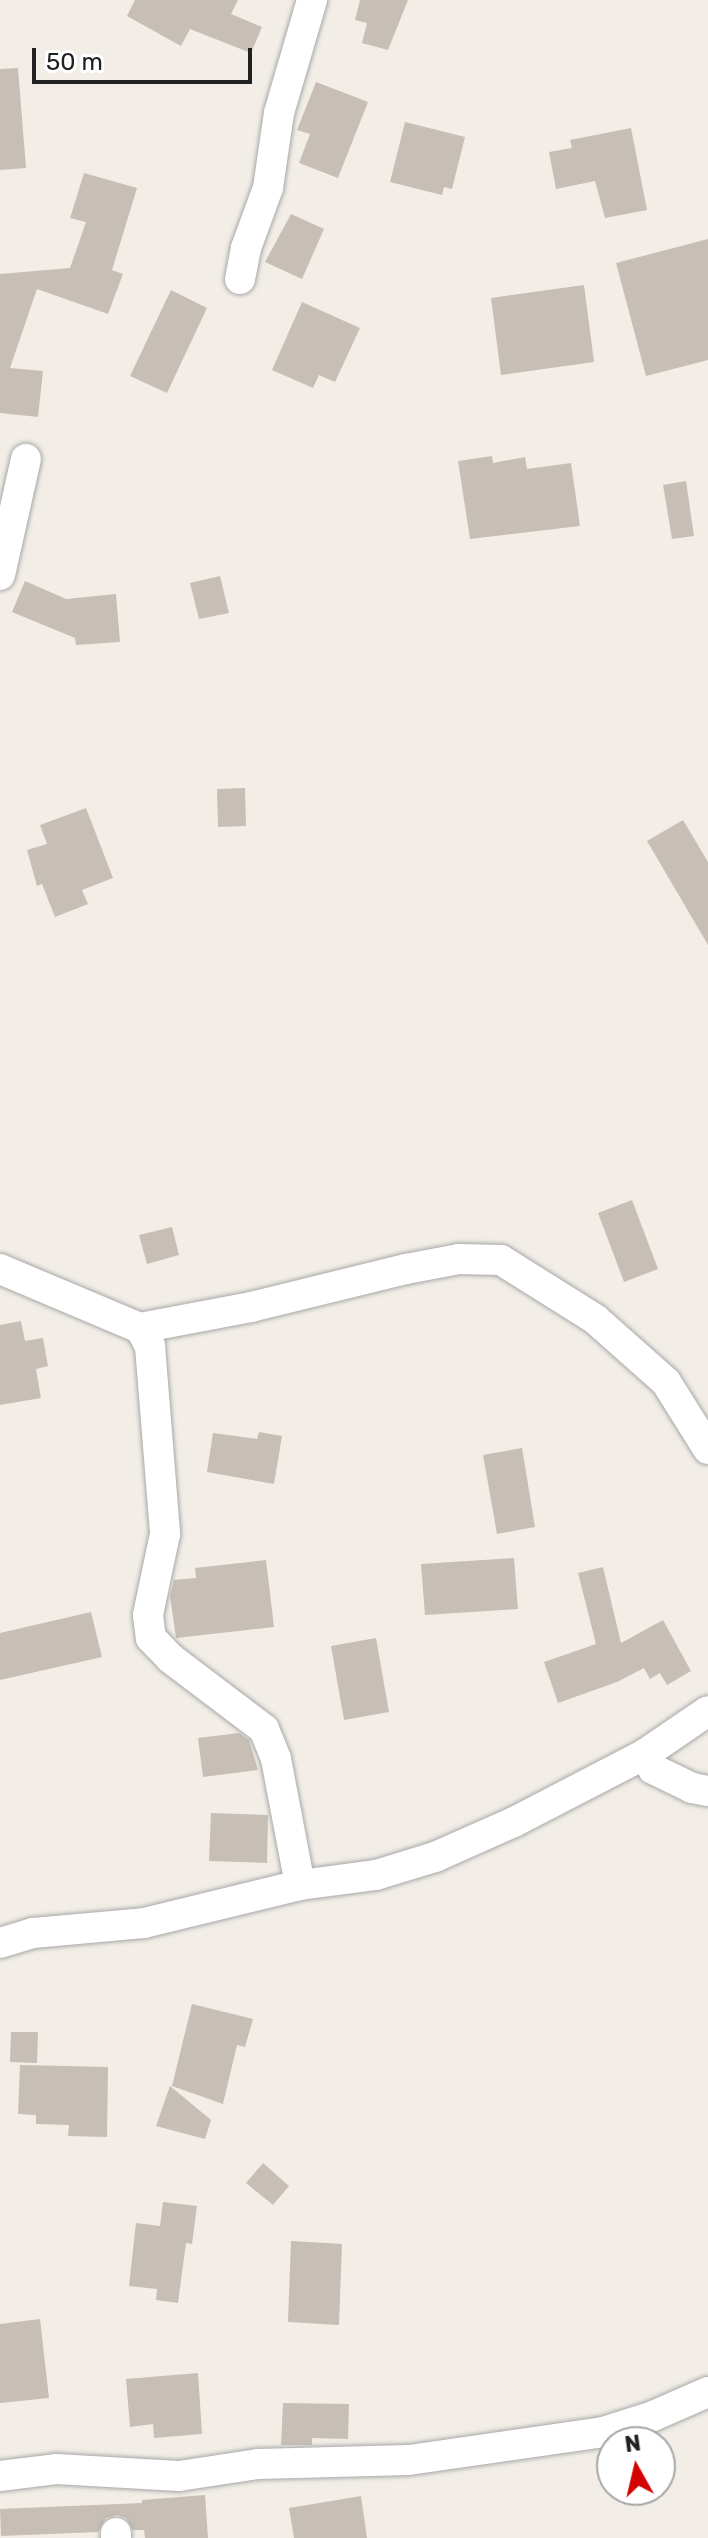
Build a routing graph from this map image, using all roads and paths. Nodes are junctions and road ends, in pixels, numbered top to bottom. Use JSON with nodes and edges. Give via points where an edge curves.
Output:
{"nodes":[{"id":1,"x":312,"y":0,"type":"edge"},
{"id":2,"x":240,"y":279,"type":"dead end"},
{"id":3,"x":26,"y":459,"type":"dead end"},
{"id":4,"x":0,"y":575,"type":"edge"},
{"id":5,"x":0,"y":1269,"type":"edge"},
{"id":6,"x":140,"y":1328,"type":"junction"},
{"id":7,"x":708,"y":1449,"type":"edge"},
{"id":8,"x":708,"y":1711,"type":"edge"},
{"id":9,"x":645,"y":1754,"type":"junction"},
{"id":10,"x":708,"y":1791,"type":"edge"},
{"id":11,"x":300,"y":1885,"type":"junction"},
{"id":12,"x":0,"y":1943,"type":"edge"},
{"id":13,"x":708,"y":2392,"type":"edge"},
{"id":14,"x":0,"y":2476,"type":"edge"}],
"edges":[{"from":1,"to":2,"type":"street","via":[[279,113],[268,188]]},
{"from":3,"to":4,"type":"street"},
{"from":5,"to":6,"type":"street"},
{"from":6,"to":7,"type":"street","via":[[445,1262],[501,1260],[595,1319],[666,1382]]},
{"from":6,"to":11,"type":"street","via":[[150,1346],[154,1374],[165,1534],[148,1615],[151,1638],[264,1729],[276,1759]]},
{"from":8,"to":9,"type":"street"},
{"from":9,"to":10,"type":"street","via":[[653,1769]]},
{"from":9,"to":11,"type":"street","via":[[435,1857],[376,1875]]},
{"from":11,"to":12,"type":"street","via":[[144,1923],[33,1933]]},
{"from":13,"to":14,"type":"street","via":[[603,2432],[438,2457],[258,2464],[179,2476],[56,2469]]}]}
